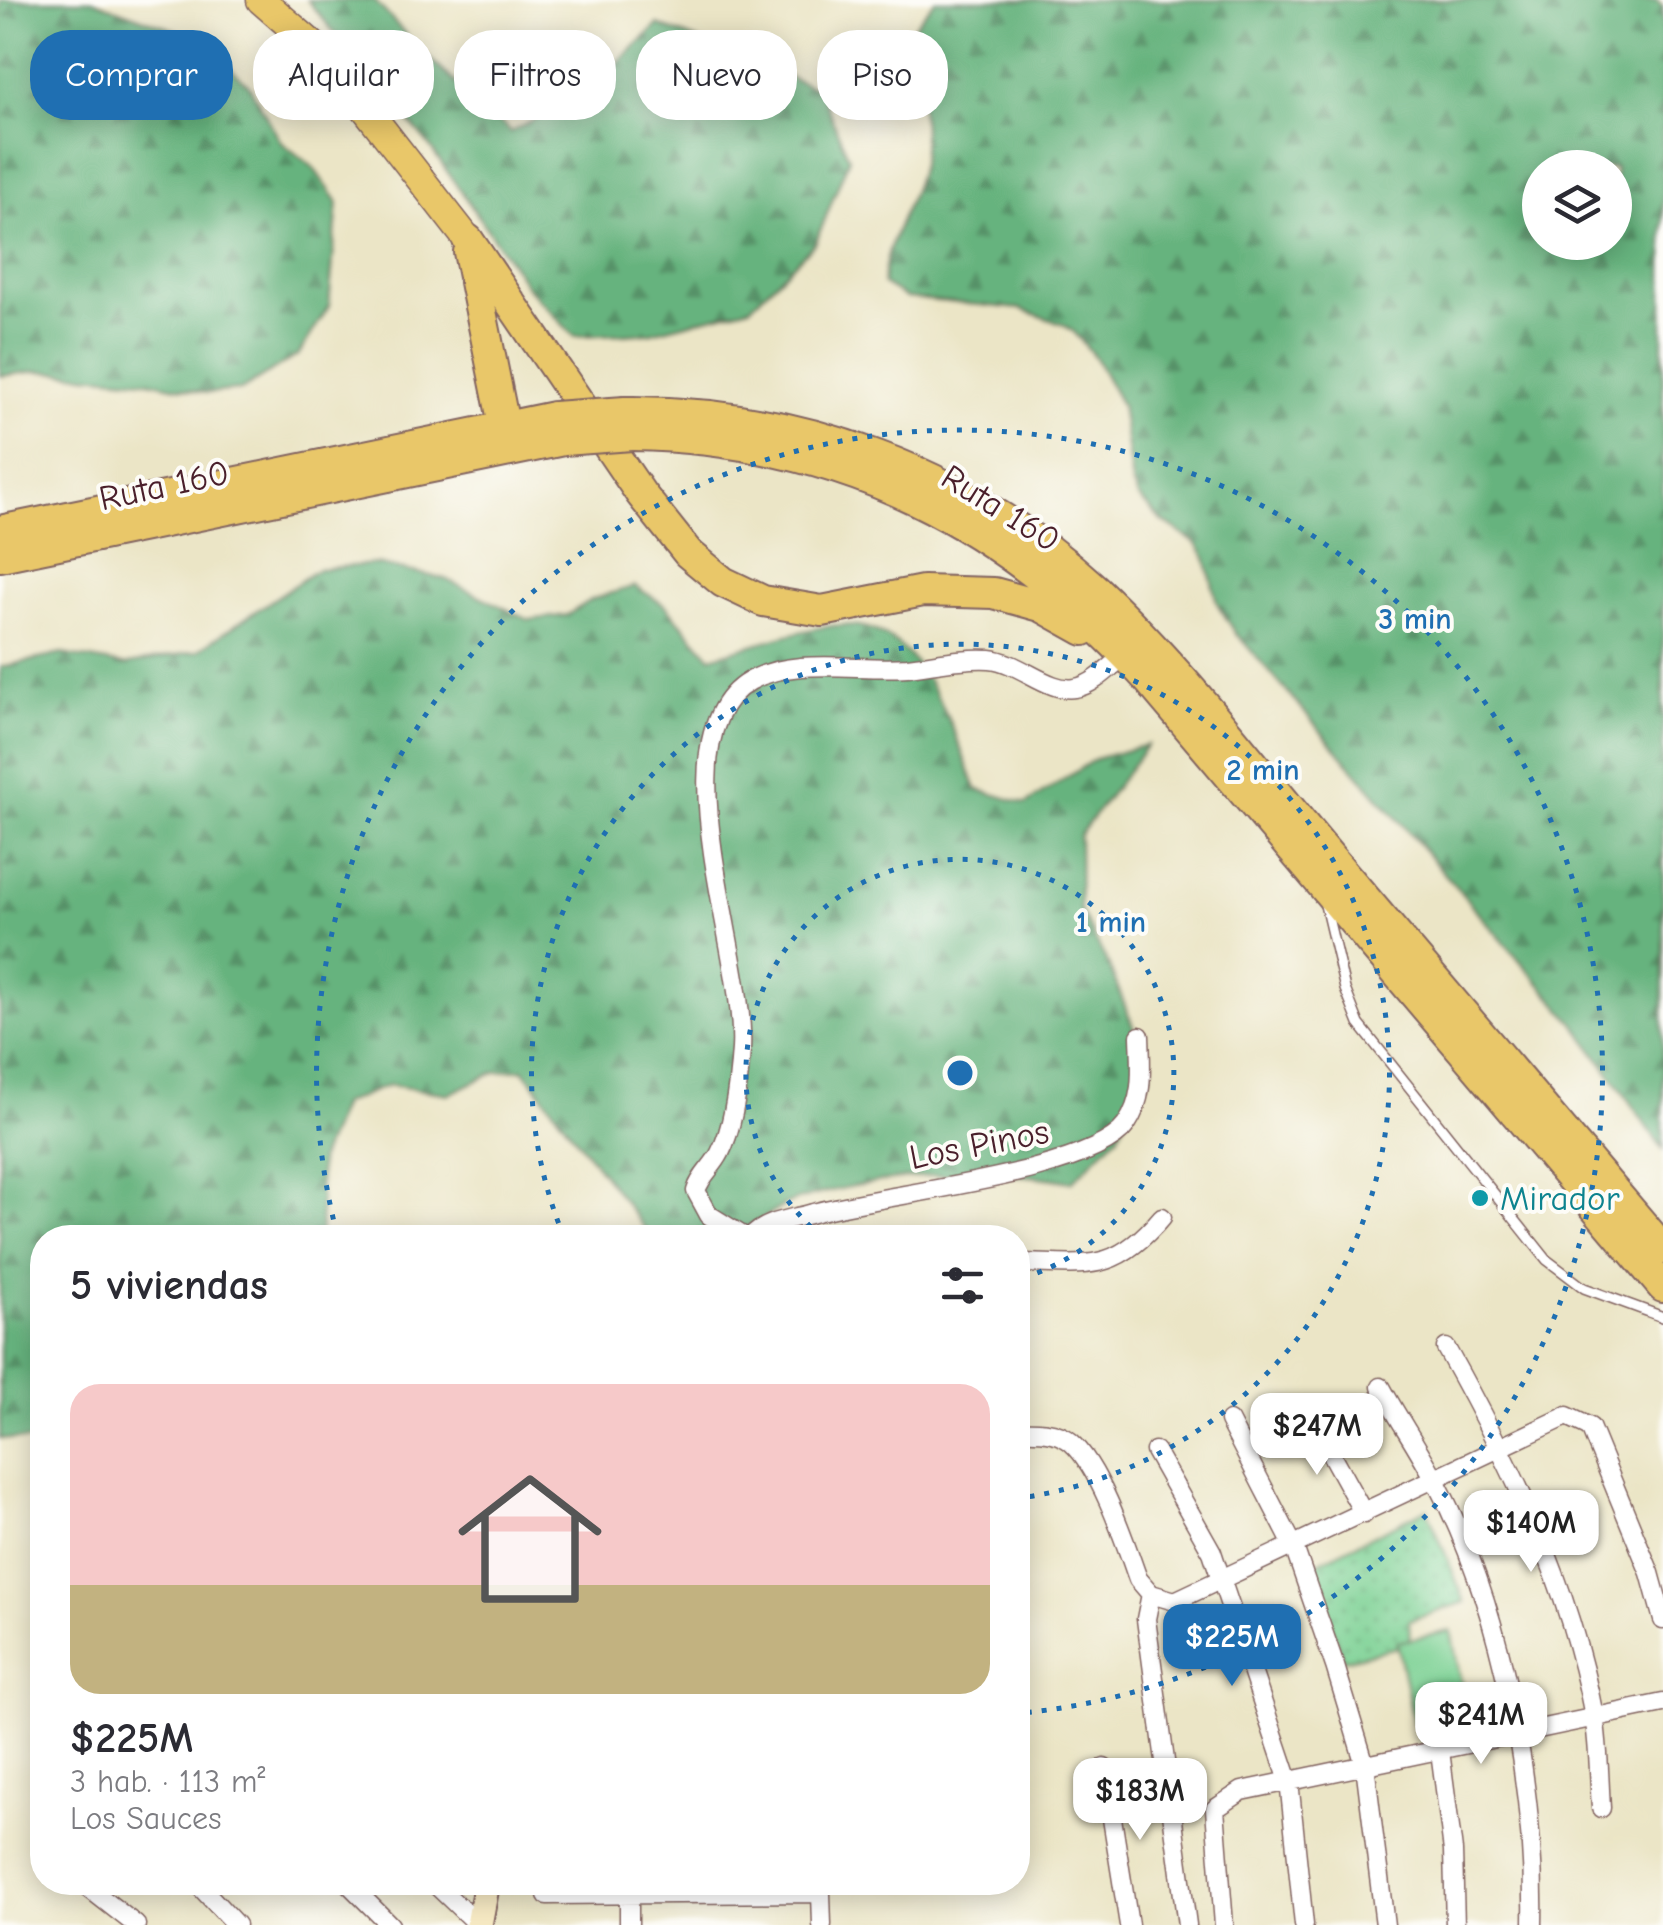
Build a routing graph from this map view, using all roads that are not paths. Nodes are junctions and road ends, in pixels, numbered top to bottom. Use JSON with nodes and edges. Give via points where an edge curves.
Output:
{"nodes":[{"id":1,"x":260,"y":0,"type":"edge"},
{"id":2,"x":468,"y":240,"type":"junction"},
{"id":3,"x":629,"y":423,"type":"junction"},
{"id":4,"x":504,"y":425,"type":"junction"},
{"id":5,"x":558,"y":428,"type":"junction"},
{"id":6,"x":0,"y":531,"type":"edge"},
{"id":7,"x":0,"y":556,"type":"edge"},
{"id":8,"x":1126,"y":655,"type":"junction"},
{"id":9,"x":1311,"y":872,"type":"junction"},
{"id":10,"x":1140,"y":1036,"type":"dead end"},
{"id":11,"x":1162,"y":1217,"type":"dead end"},
{"id":12,"x":726,"y":1225,"type":"edge"},
{"id":13,"x":772,"y":1225,"type":"edge"},
{"id":14,"x":1663,"y":1249,"type":"edge"},
{"id":15,"x":1030,"y":1263,"type":"edge"},
{"id":16,"x":1663,"y":1287,"type":"edge"},
{"id":17,"x":1663,"y":1318,"type":"edge"},
{"id":18,"x":1446,"y":1348,"type":"dead end"},
{"id":19,"x":1381,"y":1387,"type":"dead end"},
{"id":20,"x":1311,"y":1418,"type":"dead end"},
{"id":21,"x":1229,"y":1421,"type":"dead end"},
{"id":22,"x":1030,"y":1431,"type":"edge"},
{"id":23,"x":1502,"y":1449,"type":"junction"},
{"id":24,"x":1156,"y":1450,"type":"dead end"},
{"id":25,"x":1436,"y":1480,"type":"junction"},
{"id":26,"x":1364,"y":1514,"type":"junction"},
{"id":27,"x":1294,"y":1547,"type":"junction"},
{"id":28,"x":1221,"y":1582,"type":"junction"},
{"id":29,"x":1150,"y":1594,"type":"junction"},
{"id":30,"x":1663,"y":1620,"type":"edge"},
{"id":31,"x":1663,"y":1703,"type":"edge"},
{"id":32,"x":1594,"y":1720,"type":"junction"},
{"id":33,"x":1518,"y":1736,"type":"junction"},
{"id":34,"x":1440,"y":1751,"type":"junction"},
{"id":35,"x":1366,"y":1766,"type":"junction"},
{"id":36,"x":1104,"y":1768,"type":"dead end"},
{"id":37,"x":1288,"y":1781,"type":"junction"},
{"id":38,"x":1601,"y":1808,"type":"dead end"},
{"id":39,"x":98,"y":1895,"type":"edge"},
{"id":40,"x":208,"y":1895,"type":"edge"},
{"id":41,"x":361,"y":1895,"type":"edge"},
{"id":42,"x":447,"y":1895,"type":"edge"},
{"id":43,"x":485,"y":1895,"type":"edge"},
{"id":44,"x":629,"y":1895,"type":"edge"},
{"id":45,"x":821,"y":1895,"type":"edge"},
{"id":46,"x":136,"y":1925,"type":"edge"},
{"id":47,"x":236,"y":1925,"type":"edge"},
{"id":48,"x":390,"y":1925,"type":"edge"},
{"id":49,"x":479,"y":1925,"type":"edge"},
{"id":50,"x":630,"y":1925,"type":"edge"},
{"id":51,"x":822,"y":1925,"type":"edge"},
{"id":52,"x":1129,"y":1925,"type":"edge"},
{"id":53,"x":1187,"y":1925,"type":"edge"},
{"id":54,"x":1224,"y":1925,"type":"edge"},
{"id":55,"x":1304,"y":1925,"type":"edge"},
{"id":56,"x":1385,"y":1925,"type":"edge"},
{"id":57,"x":1455,"y":1925,"type":"edge"},
{"id":58,"x":1533,"y":1925,"type":"edge"}],
"edges":[{"from":1,"to":2,"type":"main road","via":[[324,54]]},
{"from":2,"to":4,"type":"highway"},
{"from":2,"to":8,"type":"highway","via":[[649,506],[723,582],[803,610],[840,610],[923,591],[994,593],[1041,606]]},
{"from":3,"to":5,"type":"highway","name":"Ruta 160","bridge":true},
{"from":3,"to":8,"type":"highway","name":"Ruta 160","via":[[767,448],[911,495],[1022,561]]},
{"from":3,"to":14,"type":"highway","name":"Ruta 160","via":[[750,421],[850,446],[947,486],[1054,555],[1155,651]]},
{"from":4,"to":5,"type":"highway","name":"Ruta 160"},
{"from":4,"to":6,"type":"highway","name":"Ruta 160"},
{"from":5,"to":7,"type":"highway","name":"Ruta 160"},
{"from":8,"to":9,"type":"highway","name":"Ruta 160"},
{"from":8,"to":12,"type":"street","via":[[1074,688],[990,660],[794,669],[750,681],[722,706],[707,747],[706,784],[736,963],[741,1050],[721,1152],[696,1191],[709,1215]]},
{"from":9,"to":16,"type":"highway","name":"Ruta 160"},
{"from":9,"to":17,"type":"lane","via":[[1352,1008],[1386,1062],[1547,1260],[1584,1288]]},
{"from":10,"to":13,"type":"street","name":"Los Pinos","via":[[1136,1108],[1123,1129],[1097,1148],[1059,1163],[854,1202]]},
{"from":11,"to":15,"type":"street","via":[[1140,1243],[1102,1264]]},
{"from":18,"to":23,"type":"street"},
{"from":19,"to":25,"type":"street"},
{"from":20,"to":26,"type":"street"},
{"from":21,"to":27,"type":"street"},
{"from":22,"to":29,"type":"street","via":[[1070,1440],[1089,1464]]},
{"from":23,"to":25,"type":"street"},
{"from":23,"to":30,"type":"street","via":[[1567,1416],[1590,1427]]},
{"from":23,"to":32,"type":"street","via":[[1558,1582]]},
{"from":24,"to":28,"type":"street","via":[[1212,1552]]},
{"from":25,"to":26,"type":"street"},
{"from":25,"to":33,"type":"street","via":[[1494,1633]]},
{"from":26,"to":27,"type":"street"},
{"from":27,"to":28,"type":"street"},
{"from":27,"to":35,"type":"street"},
{"from":28,"to":29,"type":"street","via":[[1176,1601]]},
{"from":28,"to":37,"type":"street"},
{"from":29,"to":53,"type":"street","via":[[1146,1619]]},
{"from":31,"to":32,"type":"street"},
{"from":32,"to":33,"type":"street"},
{"from":32,"to":38,"type":"street"},
{"from":33,"to":34,"type":"street"},
{"from":33,"to":58,"type":"street"},
{"from":34,"to":35,"type":"street"},
{"from":34,"to":57,"type":"street"},
{"from":35,"to":37,"type":"street"},
{"from":35,"to":56,"type":"street"},
{"from":36,"to":52,"type":"street"},
{"from":37,"to":54,"type":"street","via":[[1242,1791],[1215,1809]]},
{"from":37,"to":55,"type":"street"},
{"from":39,"to":46,"type":"street"},
{"from":40,"to":47,"type":"street"},
{"from":41,"to":48,"type":"street"},
{"from":42,"to":49,"type":"street"},
{"from":43,"to":49,"type":"street"},
{"from":44,"to":50,"type":"street"},
{"from":45,"to":51,"type":"street"}]}
